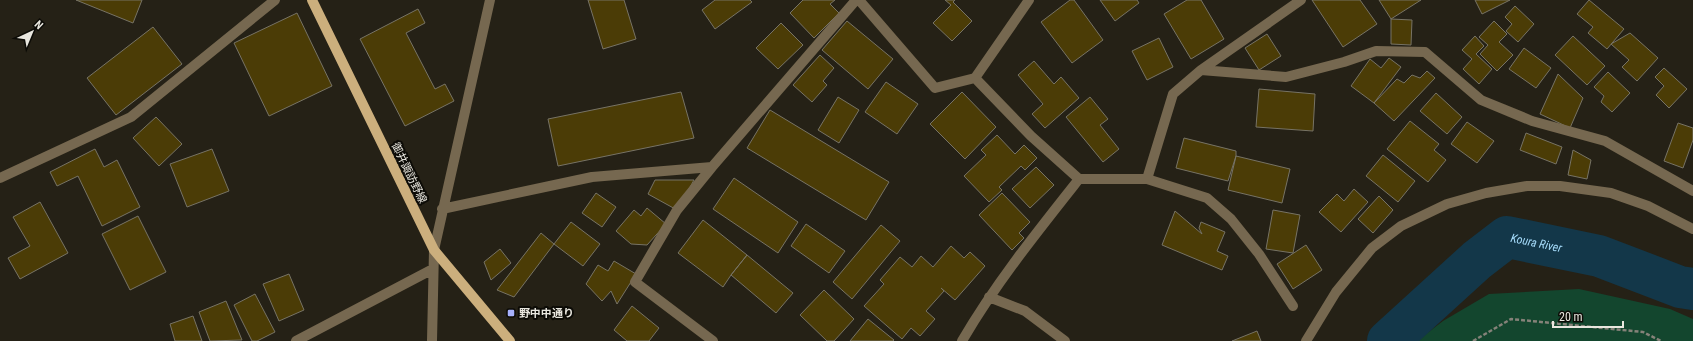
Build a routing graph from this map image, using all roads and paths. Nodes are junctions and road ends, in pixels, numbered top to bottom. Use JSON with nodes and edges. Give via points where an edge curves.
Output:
{"nodes":[{"id":1,"x":274,"y":0,"type":"edge"},
{"id":2,"x":312,"y":0,"type":"edge"},
{"id":3,"x":490,"y":0,"type":"edge"},
{"id":4,"x":856,"y":0,"type":"edge"},
{"id":5,"x":860,"y":0,"type":"edge"},
{"id":6,"x":1029,"y":0,"type":"edge"},
{"id":7,"x":1301,"y":0,"type":"edge"},
{"id":8,"x":1201,"y":70,"type":"junction"},
{"id":9,"x":975,"y":78,"type":"junction"},
{"id":10,"x":712,"y":167,"type":"junction"},
{"id":11,"x":0,"y":178,"type":"edge"},
{"id":12,"x":1079,"y":179,"type":"junction"},
{"id":13,"x":1147,"y":179,"type":"junction"},
{"id":14,"x":1693,"y":191,"type":"edge"},
{"id":15,"x":442,"y":209,"type":"junction"},
{"id":16,"x":1693,"y":229,"type":"edge"},
{"id":17,"x":434,"y":250,"type":"junction"},
{"id":18,"x":433,"y":269,"type":"junction"},
{"id":19,"x":989,"y":297,"type":"junction"},
{"id":20,"x":1293,"y":306,"type":"dead end"},
{"id":21,"x":296,"y":341,"type":"edge"},
{"id":22,"x":432,"y":341,"type":"edge"},
{"id":23,"x":510,"y":341,"type":"edge"},
{"id":24,"x":713,"y":341,"type":"edge"},
{"id":25,"x":962,"y":341,"type":"edge"},
{"id":26,"x":1065,"y":341,"type":"edge"},
{"id":27,"x":1306,"y":341,"type":"edge"},
{"id":28,"x":1473,"y":341,"type":"edge"},
{"id":29,"x":1661,"y":341,"type":"edge"}],
"edges":[{"from":1,"to":11,"type":"street","via":[[131,117]]},
{"from":2,"to":17,"type":"main road","name":"御井諏訪野線"},
{"from":3,"to":15,"type":"street"},
{"from":4,"to":10,"type":"street"},
{"from":5,"to":9,"type":"street","via":[[934,88]]},
{"from":6,"to":9,"type":"street"},
{"from":7,"to":8,"type":"street"},
{"from":8,"to":13,"type":"street","via":[[1173,94]]},
{"from":8,"to":14,"type":"street","via":[[1286,77],[1376,51],[1425,52],[1481,100],[1532,121],[1605,140]]},
{"from":9,"to":12,"type":"street","via":[[1031,136]]},
{"from":10,"to":15,"type":"street","via":[[592,177]]},
{"from":10,"to":24,"type":"street","via":[[677,210],[635,282]]},
{"from":12,"to":13,"type":"street"},
{"from":12,"to":19,"type":"street"},
{"from":13,"to":20,"type":"street","via":[[1207,198],[1231,220],[1259,254]]},
{"from":15,"to":17,"type":"street"},
{"from":16,"to":27,"type":"street","via":[[1648,206],[1611,193],[1560,186],[1527,186],[1453,202],[1401,226],[1372,248],[1336,292]]},
{"from":17,"to":18,"type":"street"},
{"from":17,"to":23,"type":"main road","name":"御井諏訪野線"},
{"from":18,"to":21,"type":"street"},
{"from":18,"to":22,"type":"street"},
{"from":19,"to":25,"type":"street"},
{"from":19,"to":26,"type":"street","via":[[1025,312]]},
{"from":28,"to":29,"type":"path","via":[[1511,319],[1642,332]]}]}
